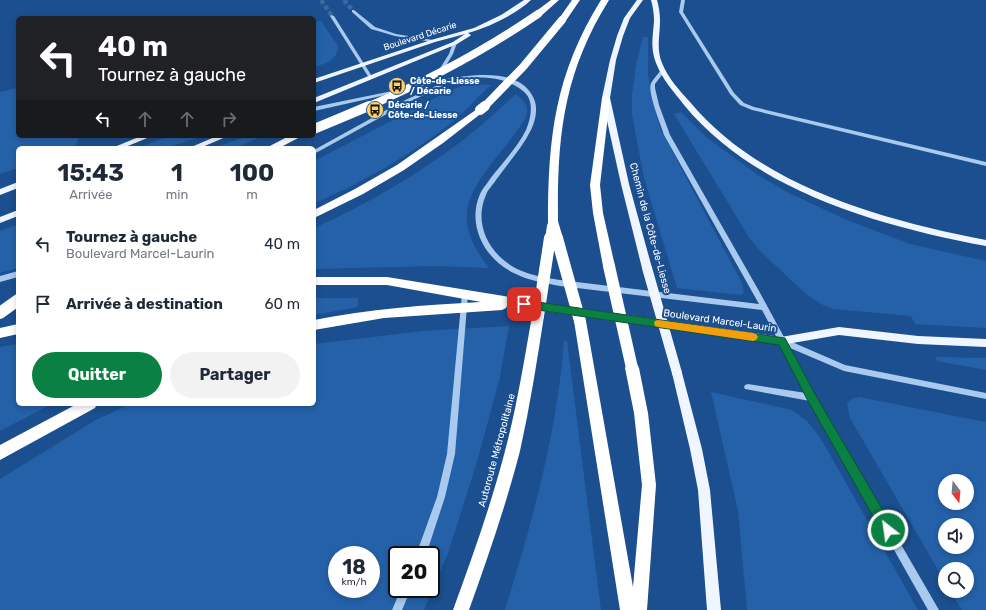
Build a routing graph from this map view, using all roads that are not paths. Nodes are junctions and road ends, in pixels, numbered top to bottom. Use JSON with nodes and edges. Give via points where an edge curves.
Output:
{"nodes":[{"id":1,"x":528,"y":0,"type":"edge"},
{"id":2,"x":555,"y":0,"type":"edge"},
{"id":3,"x":576,"y":0,"type":"edge"},
{"id":4,"x":605,"y":0,"type":"edge"},
{"id":5,"x":640,"y":0,"type":"edge"},
{"id":6,"x":654,"y":0,"type":"edge"},
{"id":7,"x":683,"y":0,"type":"edge"},
{"id":8,"x":353,"y":11,"type":"tunnel mouth"},
{"id":9,"x":332,"y":16,"type":"tunnel mouth"},
{"id":10,"x":476,"y":29,"type":"junction"},
{"id":11,"x":433,"y":41,"type":"junction"},
{"id":12,"x":455,"y":43,"type":"junction"},
{"id":13,"x":363,"y":65,"type":"junction"},
{"id":14,"x":663,"y":71,"type":"junction"},
{"id":15,"x":371,"y":78,"type":"junction"},
{"id":16,"x":461,"y":79,"type":"junction"},
{"id":17,"x":316,"y":80,"type":"edge"},
{"id":18,"x":429,"y":84,"type":"junction"},
{"id":19,"x":414,"y":97,"type":"junction"},
{"id":20,"x":606,"y":98,"type":"junction"},
{"id":21,"x":316,"y":100,"type":"edge"},
{"id":22,"x":316,"y":109,"type":"edge"},
{"id":23,"x":316,"y":128,"type":"edge"},
{"id":24,"x":143,"y":138,"type":"edge"},
{"id":25,"x":219,"y":138,"type":"edge"},
{"id":26,"x":293,"y":138,"type":"edge"},
{"id":27,"x":121,"y":146,"type":"edge"},
{"id":28,"x":198,"y":146,"type":"edge"},
{"id":29,"x":275,"y":146,"type":"edge"},
{"id":30,"x":316,"y":151,"type":"edge"},
{"id":31,"x":986,"y":164,"type":"edge"},
{"id":32,"x":16,"y":186,"type":"edge"},
{"id":33,"x":0,"y":192,"type":"edge"},
{"id":34,"x":316,"y":213,"type":"edge"},
{"id":35,"x":16,"y":214,"type":"edge"},
{"id":36,"x":0,"y":220,"type":"edge"},
{"id":37,"x":553,"y":222,"type":"junction"},
{"id":38,"x":986,"y":244,"type":"edge"},
{"id":39,"x":16,"y":275,"type":"edge"},
{"id":40,"x":0,"y":279,"type":"edge"},
{"id":41,"x":316,"y":281,"type":"edge"},
{"id":42,"x":465,"y":294,"type":"junction"},
{"id":43,"x":16,"y":301,"type":"edge"},
{"id":44,"x":16,"y":304,"type":"edge"},
{"id":45,"x":524,"y":304,"type":"junction"},
{"id":46,"x":764,"y":307,"type":"junction"},
{"id":47,"x":0,"y":308,"type":"edge"},
{"id":48,"x":464,"y":308,"type":"junction"},
{"id":49,"x":0,"y":313,"type":"edge"},
{"id":50,"x":316,"y":325,"type":"edge"},
{"id":51,"x":16,"y":329,"type":"edge"},
{"id":52,"x":0,"y":333,"type":"edge"},
{"id":53,"x":782,"y":341,"type":"junction"},
{"id":54,"x":986,"y":343,"type":"edge"},
{"id":55,"x":748,"y":387,"type":"dead end"},
{"id":56,"x":986,"y":396,"type":"edge"},
{"id":57,"x":812,"y":398,"type":"junction"},
{"id":58,"x":86,"y":406,"type":"edge"},
{"id":59,"x":0,"y":453,"type":"edge"},
{"id":60,"x":424,"y":546,"type":"edge"},
{"id":61,"x":402,"y":598,"type":"edge"},
{"id":62,"x":397,"y":610,"type":"edge"},
{"id":63,"x":461,"y":610,"type":"edge"},
{"id":64,"x":628,"y":610,"type":"edge"},
{"id":65,"x":639,"y":610,"type":"edge"},
{"id":66,"x":714,"y":610,"type":"edge"},
{"id":67,"x":934,"y":610,"type":"edge"}],
"edges":[{"from":1,"to":10,"type":"main road","name":"Boulevard Décarie"},
{"from":2,"to":23,"type":"highway","bridge":true,"via":[[525,24],[461,62]]},
{"from":3,"to":34,"type":"highway","bridge":true,"via":[[530,60],[480,110],[428,151],[389,176]]},
{"from":4,"to":37,"type":"highway","via":[[590,24],[577,53],[562,103],[554,156]]},
{"from":5,"to":20,"type":"main road","name":"Chemin de la Côte-de-Liesse","via":[[627,18],[620,36],[612,60]]},
{"from":6,"to":14,"type":"main road","via":[[657,16],[655,50]]},
{"from":7,"to":31,"type":"street","via":[[681,12],[724,82],[736,100],[742,104]]},
{"from":8,"to":11,"type":"street","via":[[373,28],[395,35]]},
{"from":9,"to":13,"type":"street"},
{"from":10,"to":11,"type":"main road","name":"Boulevard Décarie"},
{"from":10,"to":12,"type":"main road"},
{"from":11,"to":13,"type":"main road","name":"Boulevard Décarie"},
{"from":12,"to":15,"type":"main road"},
{"from":12,"to":18,"type":"street","via":[[442,69]]},
{"from":13,"to":15,"type":"street"},
{"from":13,"to":17,"type":"main road","name":"Boulevard Décarie"},
{"from":14,"to":38,"type":"main road","via":[[680,98],[709,128],[739,152],[779,176],[836,202],[887,220]]},
{"from":14,"to":46,"type":"street","via":[[653,84],[653,88],[667,135]]},
{"from":15,"to":21,"type":"main road"},
{"from":16,"to":18,"type":"street"},
{"from":16,"to":19,"type":"street"},
{"from":16,"to":46,"type":"street","via":[[481,76],[507,79],[525,89],[533,103],[531,124],[483,194],[478,214],[481,234],[498,261],[518,273],[560,283]]},
{"from":18,"to":19,"type":"street"},
{"from":18,"to":22,"type":"street"},
{"from":19,"to":30,"type":"street"},
{"from":20,"to":65,"type":"highway","bridge":true,"via":[[595,185],[598,213],[641,413],[649,485]]},
{"from":20,"to":66,"type":"main road","name":"Chemin de la Côte-de-Liesse","bridge":true,"via":[[625,184],[692,429],[704,490]]},
{"from":24,"to":27,"type":"main road"},
{"from":25,"to":28,"type":"main road"},
{"from":26,"to":29,"type":"highway"},
{"from":32,"to":33,"type":"main road"},
{"from":35,"to":36,"type":"main road"},
{"from":37,"to":63,"type":"highway","name":"Autoroute Métropolitaine","bridge":true,"via":[[526,393],[518,428],[478,565]]},
{"from":37,"to":64,"type":"highway","bridge":true,"via":[[580,321]]},
{"from":39,"to":40,"type":"street"},
{"from":41,"to":42,"type":"highway","via":[[387,281]]},
{"from":42,"to":45,"type":"highway"},
{"from":42,"to":48,"type":"street"},
{"from":43,"to":49,"type":"highway","bridge":true},
{"from":44,"to":47,"type":"highway"},
{"from":45,"to":48,"type":"highway"},
{"from":45,"to":53,"type":"main road","name":"Boulevard Marcel-Laurin"},
{"from":46,"to":53,"type":"street"},
{"from":48,"to":50,"type":"highway","via":[[366,316]]},
{"from":48,"to":60,"type":"street","via":[[451,454]]},
{"from":51,"to":52,"type":"highway"},
{"from":53,"to":54,"type":"main road","name":"Boulevard Marcel-Laurin","via":[[839,331],[918,340]]},
{"from":53,"to":56,"type":"street","via":[[844,368]]},
{"from":53,"to":57,"type":"street"},
{"from":55,"to":57,"type":"street"},
{"from":57,"to":67,"type":"street"},
{"from":58,"to":59,"type":"highway"},
{"from":61,"to":62,"type":"street"}]}
